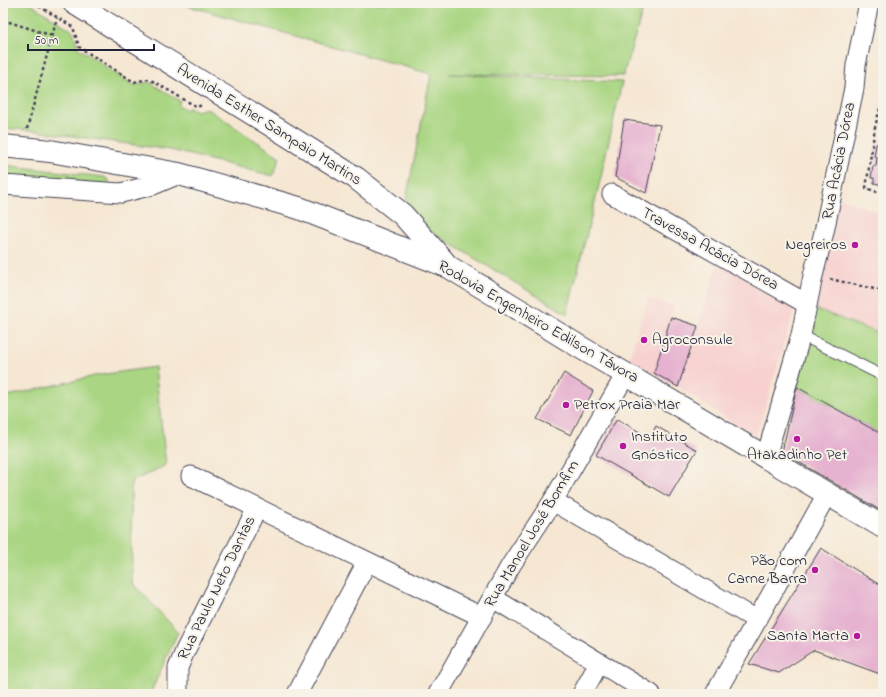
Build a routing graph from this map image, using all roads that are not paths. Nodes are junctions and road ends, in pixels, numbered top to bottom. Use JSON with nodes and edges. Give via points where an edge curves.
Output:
{"nodes":[{"id":1,"x":74,"y":3,"type":"edge"},
{"id":2,"x":869,"y":3,"type":"edge"},
{"id":3,"x":3,"y":146,"type":"edge"},
{"id":4,"x":179,"y":174,"type":"junction"},
{"id":5,"x":3,"y":185,"type":"edge"},
{"id":6,"x":612,"y":194,"type":"dead end"},
{"id":7,"x":449,"y":267,"type":"junction"},
{"id":8,"x":808,"y":304,"type":"junction"},
{"id":9,"x":801,"y":336,"type":"junction"},
{"id":10,"x":626,"y":374,"type":"junction"},
{"id":11,"x":883,"y":376,"type":"edge"},
{"id":12,"x":766,"y":457,"type":"junction"},
{"id":13,"x":191,"y":476,"type":"dead end"},
{"id":14,"x":827,"y":494,"type":"junction"},
{"id":15,"x":553,"y":501,"type":"junction"},
{"id":16,"x":257,"y":508,"type":"junction"},
{"id":17,"x":883,"y":527,"type":"edge"},
{"id":18,"x":367,"y":562,"type":"junction"},
{"id":19,"x":493,"y":598,"type":"junction"},
{"id":20,"x":482,"y":617,"type":"junction"},
{"id":21,"x":757,"y":620,"type":"junction"},
{"id":22,"x":599,"y":663,"type":"junction"},
{"id":23,"x":178,"y":694,"type":"edge"},
{"id":24,"x":297,"y":694,"type":"edge"},
{"id":25,"x":438,"y":694,"type":"edge"},
{"id":26,"x":582,"y":694,"type":"edge"},
{"id":27,"x":651,"y":694,"type":"edge"},
{"id":28,"x":715,"y":694,"type":"edge"}],
"edges":[{"from":1,"to":7,"type":"main road","name":"Avenida Esther Sampaio Martins","via":[[356,178],[403,215]]},
{"from":2,"to":8,"type":"street","name":"Rua Acácia Dórea","via":[[856,65],[854,88]]},
{"from":3,"to":4,"type":"main road","name":"Rodovia Engenheiro Edilson Távora","via":[[50,151]]},
{"from":4,"to":5,"type":"street","via":[[153,185],[122,193]]},
{"from":4,"to":7,"type":"main road","name":"Rodovia Engenheiro Edilson Távora","via":[[299,208]]},
{"from":6,"to":8,"type":"street","name":"Travessa Acácia Dórea"},
{"from":7,"to":10,"type":"main road","name":"Rodovia Engenheiro Edilson Távora"},
{"from":8,"to":9,"type":"street","name":"Rua Acácia Dórea"},
{"from":9,"to":11,"type":"lane"},
{"from":9,"to":12,"type":"street","name":"Rua Acácia Dórea"},
{"from":10,"to":12,"type":"main road","name":"Rodovia Engenheiro Edilson Távora"},
{"from":10,"to":15,"type":"street","name":"Rua Manoel José Bomfim"},
{"from":12,"to":14,"type":"main road","name":"Rodovia Engenheiro Edilson Távora"},
{"from":13,"to":16,"type":"street"},
{"from":14,"to":17,"type":"main road","name":"Rodovia Engenheiro Edilson Távora"},
{"from":14,"to":21,"type":"street"},
{"from":15,"to":19,"type":"street","name":"Rua Manoel José Bomfim","via":[[511,565]]},
{"from":15,"to":21,"type":"street"},
{"from":16,"to":18,"type":"street"},
{"from":16,"to":23,"type":"street","name":"Rua Paulo Neto Dantas","via":[[178,668]]},
{"from":18,"to":20,"type":"street"},
{"from":18,"to":24,"type":"street"},
{"from":19,"to":20,"type":"street","name":"Rua Manoel José Bomfim"},
{"from":19,"to":22,"type":"street"},
{"from":20,"to":25,"type":"street","name":"Rua Manoel José Bomfim"},
{"from":21,"to":28,"type":"street"},
{"from":22,"to":26,"type":"street"},
{"from":22,"to":27,"type":"street"}]}
